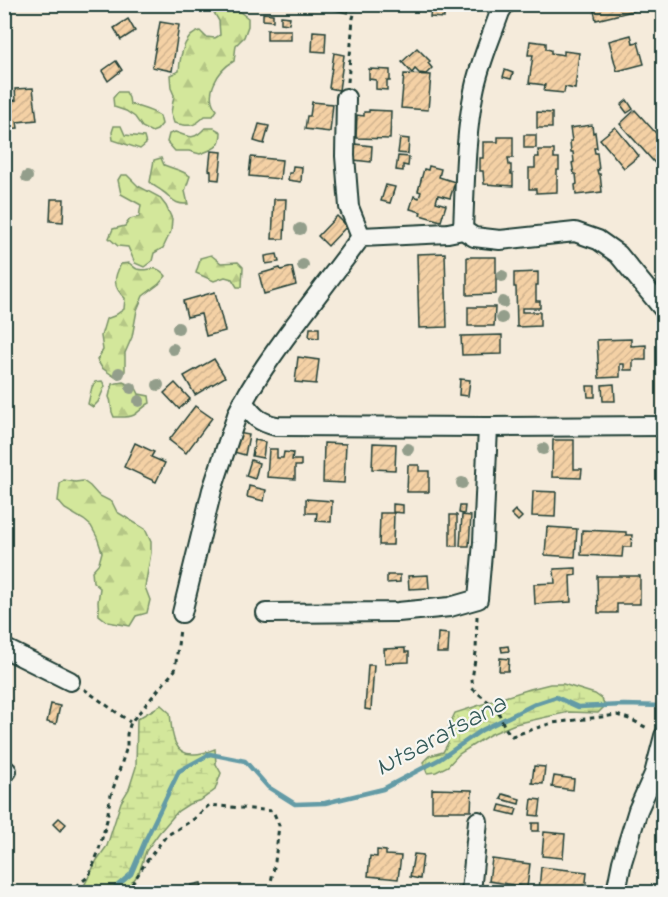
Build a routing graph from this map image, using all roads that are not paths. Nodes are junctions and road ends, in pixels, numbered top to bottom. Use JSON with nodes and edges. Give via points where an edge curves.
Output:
{"nodes":[{"id":1,"x":498,"y":7,"type":"edge"},
{"id":2,"x":346,"y":98,"type":"road end"},
{"id":3,"x":463,"y":230,"type":"junction"},
{"id":4,"x":361,"y":237,"type":"junction"},
{"id":5,"x":663,"y":310,"type":"edge"},
{"id":6,"x":243,"y":402,"type":"junction"},
{"id":7,"x":663,"y":426,"type":"edge"},
{"id":8,"x":488,"y":427,"type":"junction"},
{"id":9,"x":182,"y":613,"type":"road end"},
{"id":10,"x":266,"y":613,"type":"dead end"},
{"id":11,"x":4,"y":648,"type":"edge"},
{"id":12,"x":70,"y":681,"type":"road end"},
{"id":13,"x":663,"y":737,"type":"edge"},
{"id":14,"x":478,"y":821,"type":"dead end"},
{"id":15,"x":471,"y":892,"type":"edge"},
{"id":16,"x":616,"y":892,"type":"edge"}],
"edges":[{"from":1,"to":3,"type":"street","via":[[474,89],[468,126]]},
{"from":2,"to":4,"type":"street","via":[[349,207]]},
{"from":3,"to":4,"type":"street"},
{"from":3,"to":5,"type":"street","via":[[474,237],[500,240],[575,232],[598,240],[618,254]]},
{"from":4,"to":6,"type":"street","via":[[260,372]]},
{"from":6,"to":8,"type":"street","via":[[254,417],[276,426]]},
{"from":6,"to":9,"type":"street","via":[[212,490]]},
{"from":7,"to":8,"type":"street"},
{"from":8,"to":10,"type":"street","via":[[478,599],[450,607],[398,612]]},
{"from":11,"to":12,"type":"street"},
{"from":13,"to":16,"type":"street"},
{"from":14,"to":15,"type":"street"}]}
